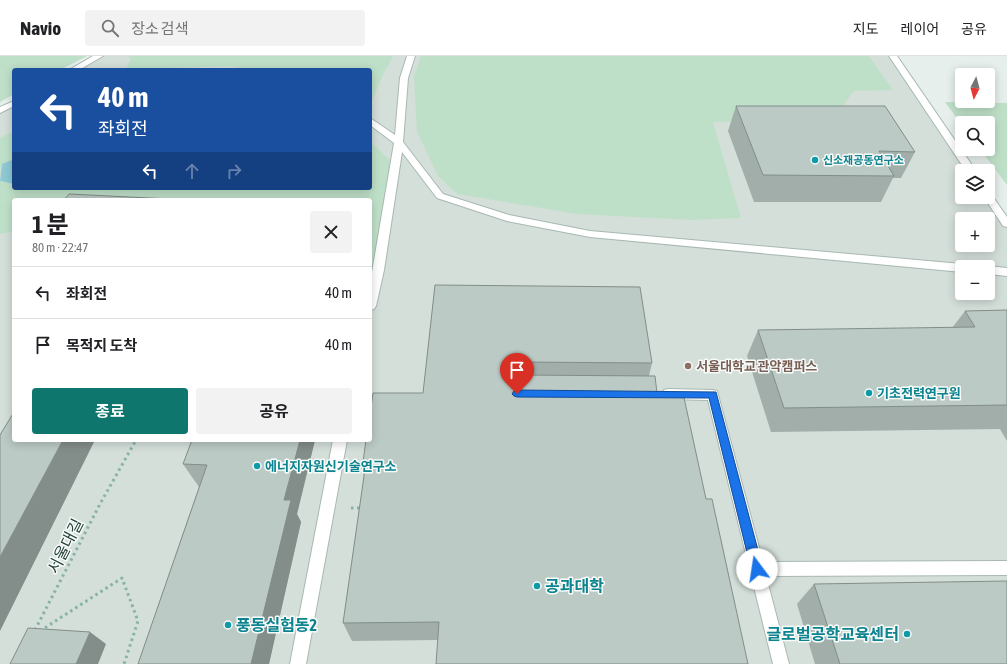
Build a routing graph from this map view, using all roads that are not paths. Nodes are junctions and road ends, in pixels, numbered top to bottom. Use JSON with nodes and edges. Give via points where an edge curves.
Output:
{"nodes":[{"id":1,"x":99,"y":56,"type":"edge"},
{"id":2,"x":411,"y":56,"type":"edge"},
{"id":3,"x":893,"y":56,"type":"edge"},
{"id":4,"x":77,"y":68,"type":"edge"},
{"id":5,"x":12,"y":104,"type":"edge"},
{"id":6,"x":12,"y":106,"type":"edge"},
{"id":7,"x":2,"y":109,"type":"edge"},
{"id":8,"x":372,"y":122,"type":"edge"},
{"id":9,"x":399,"y":142,"type":"junction"},
{"id":10,"x":966,"y":164,"type":"edge"},
{"id":11,"x":993,"y":204,"type":"edge"},
{"id":12,"x":1007,"y":224,"type":"edge"},
{"id":13,"x":955,"y":267,"type":"edge"},
{"id":14,"x":995,"y":271,"type":"edge"},
{"id":15,"x":1007,"y":272,"type":"edge"},
{"id":16,"x":372,"y":298,"type":"edge"},
{"id":17,"x":658,"y":394,"type":"edge"},
{"id":18,"x":340,"y":442,"type":"edge"},
{"id":19,"x":1007,"y":568,"type":"edge"},
{"id":20,"x":757,"y":569,"type":"junction"},
{"id":21,"x":298,"y":664,"type":"edge"},
{"id":22,"x":781,"y":664,"type":"edge"}],
"edges":[{"from":1,"to":4,"type":"street"},
{"from":2,"to":9,"type":"street","via":[[404,78]]},
{"from":3,"to":10,"type":"street"},
{"from":5,"to":7,"type":"street"},
{"from":6,"to":7,"type":"street"},
{"from":8,"to":9,"type":"street"},
{"from":9,"to":13,"type":"street","via":[[440,196],[507,218],[590,234]]},
{"from":9,"to":16,"type":"street","via":[[379,270]]},
{"from":11,"to":12,"type":"street"},
{"from":14,"to":15,"type":"street"},
{"from":17,"to":20,"type":"street","via":[[713,395]]},
{"from":18,"to":21,"type":"street"},
{"from":19,"to":20,"type":"street"},
{"from":20,"to":22,"type":"street"}]}
